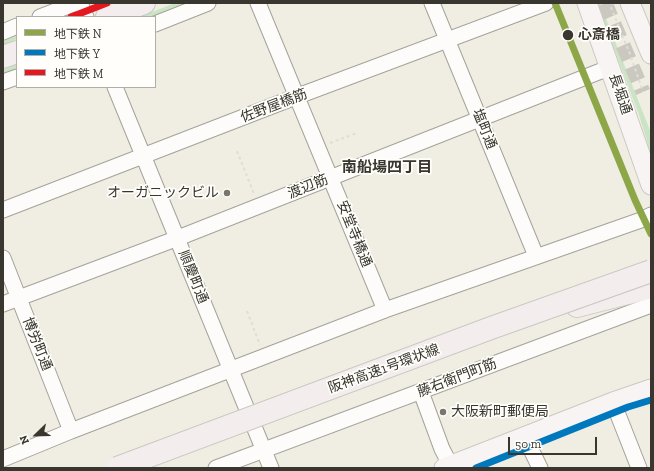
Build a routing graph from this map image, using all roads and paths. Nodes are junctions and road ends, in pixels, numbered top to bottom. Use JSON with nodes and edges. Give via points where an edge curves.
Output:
{"nodes":[{"id":1,"x":76,"y":3,"type":"edge"},
{"id":2,"x":80,"y":3,"type":"edge"},
{"id":3,"x":144,"y":3,"type":"edge"},
{"id":4,"x":208,"y":3,"type":"edge"},
{"id":5,"x":258,"y":3,"type":"edge"},
{"id":6,"x":432,"y":3,"type":"edge"},
{"id":7,"x":546,"y":3,"type":"edge"},
{"id":8,"x":587,"y":3,"type":"edge"},
{"id":9,"x":613,"y":3,"type":"edge"},
{"id":10,"x":630,"y":3,"type":"edge"},
{"id":11,"x":43,"y":16,"type":"edge"},
{"id":12,"x":86,"y":16,"type":"edge"},
{"id":13,"x":110,"y":16,"type":"edge"},
{"id":14,"x":156,"y":24,"type":"edge"},
{"id":15,"x":16,"y":26,"type":"edge"},
{"id":16,"x":3,"y":32,"type":"edge"},
{"id":17,"x":448,"y":40,"type":"junction"},
{"id":18,"x":16,"y":52,"type":"edge"},
{"id":19,"x":651,"y":54,"type":"edge"},
{"id":20,"x":3,"y":57,"type":"edge"},
{"id":21,"x":611,"y":67,"type":"junction"},
{"id":22,"x":16,"y":77,"type":"edge"},
{"id":23,"x":3,"y":82,"type":"edge"},
{"id":24,"x":115,"y":88,"type":"edge"},
{"id":25,"x":643,"y":92,"type":"dead end"},
{"id":26,"x":298,"y":96,"type":"junction"},
{"id":27,"x":480,"y":118,"type":"junction"},
{"id":28,"x":357,"y":132,"type":"dead end"},
{"id":29,"x":328,"y":144,"type":"dead end"},
{"id":30,"x":236,"y":151,"type":"dead end"},
{"id":31,"x":144,"y":156,"type":"junction"},
{"id":32,"x":331,"y":178,"type":"junction"},
{"id":33,"x":651,"y":185,"type":"edge"},
{"id":34,"x":259,"y":207,"type":"junction"},
{"id":35,"x":3,"y":210,"type":"edge"},
{"id":36,"x":651,"y":215,"type":"edge"},
{"id":37,"x":178,"y":238,"type":"junction"},
{"id":38,"x":536,"y":256,"type":"junction"},
{"id":39,"x":3,"y":258,"type":"edge"},
{"id":40,"x":651,"y":271,"type":"edge"},
{"id":41,"x":651,"y":287,"type":"edge"},
{"id":42,"x":19,"y":298,"type":"junction"},
{"id":43,"x":3,"y":304,"type":"edge"},
{"id":44,"x":651,"y":305,"type":"edge"},
{"id":45,"x":385,"y":310,"type":"junction"},
{"id":46,"x":247,"y":311,"type":"dead end"},
{"id":47,"x":492,"y":328,"type":"junction"},
{"id":48,"x":263,"y":352,"type":"dead end"},
{"id":49,"x":230,"y":369,"type":"junction"},
{"id":50,"x":651,"y":389,"type":"edge"},
{"id":51,"x":421,"y":392,"type":"junction"},
{"id":52,"x":613,"y":402,"type":"junction"},
{"id":53,"x":71,"y":431,"type":"junction"},
{"id":54,"x":525,"y":437,"type":"junction"},
{"id":55,"x":173,"y":447,"type":"junction"},
{"id":56,"x":263,"y":450,"type":"junction"},
{"id":57,"x":3,"y":459,"type":"edge"},
{"id":58,"x":449,"y":467,"type":"edge"},
{"id":59,"x":117,"y":468,"type":"edge"},
{"id":60,"x":129,"y":468,"type":"edge"},
{"id":61,"x":216,"y":468,"type":"edge"},
{"id":62,"x":271,"y":468,"type":"edge"},
{"id":63,"x":540,"y":468,"type":"edge"},
{"id":64,"x":639,"y":468,"type":"edge"}],
"edges":[{"from":1,"to":11,"type":"street"},
{"from":2,"to":12,"type":"street"},
{"from":3,"to":13,"type":"highway"},
{"from":4,"to":14,"type":"street"},
{"from":5,"to":26,"type":"street","name":"安堂寺橋通"},
{"from":6,"to":17,"type":"street","name":"塩町通"},
{"from":7,"to":17,"type":"street","name":"佐野屋橋筋"},
{"from":8,"to":21,"type":"main road","name":"長堀通"},
{"from":9,"to":25,"type":"path","via":[[610,5]]},
{"from":10,"to":19,"type":"main road"},
{"from":15,"to":16,"type":"street"},
{"from":17,"to":26,"type":"street","name":"佐野屋橋筋"},
{"from":17,"to":27,"type":"street","name":"塩町通"},
{"from":18,"to":20,"type":"highway"},
{"from":21,"to":27,"type":"street","name":"渡辺筋"},
{"from":21,"to":33,"type":"main road","name":"長堀通"},
{"from":22,"to":23,"type":"street"},
{"from":24,"to":31,"type":"street","name":"順慶町通"},
{"from":26,"to":31,"type":"street","name":"佐野屋橋筋"},
{"from":26,"to":32,"type":"street","name":"安堂寺橋通"},
{"from":27,"to":32,"type":"street","name":"渡辺筋"},
{"from":27,"to":38,"type":"street","name":"塩町通"},
{"from":28,"to":29,"type":"path"},
{"from":30,"to":34,"type":"path"},
{"from":31,"to":35,"type":"street","name":"佐野屋橋筋"},
{"from":31,"to":37,"type":"street","name":"順慶町通"},
{"from":32,"to":34,"type":"street","name":"渡辺筋"},
{"from":32,"to":45,"type":"street","name":"安堂寺橋通"},
{"from":34,"to":37,"type":"street","name":"渡辺筋"},
{"from":36,"to":38,"type":"street"},
{"from":37,"to":42,"type":"street","name":"渡辺筋"},
{"from":37,"to":49,"type":"street","name":"順慶町通"},
{"from":38,"to":45,"type":"street"},
{"from":39,"to":42,"type":"street","name":"博労町通"},
{"from":40,"to":47,"type":"highway","name":"阪神高速1号環状線","bridge":true},
{"from":41,"to":47,"type":"highway","bridge":true},
{"from":42,"to":43,"type":"street","name":"渡辺筋"},
{"from":42,"to":53,"type":"street","name":"博労町通"},
{"from":44,"to":51,"type":"street","name":"藤右衛門町筋"},
{"from":45,"to":49,"type":"street"},
{"from":46,"to":48,"type":"path"},
{"from":47,"to":55,"type":"highway","name":"阪神高速1号環状線","bridge":true},
{"from":49,"to":53,"type":"street"},
{"from":49,"to":56,"type":"street","name":"順慶町通"},
{"from":50,"to":52,"type":"main road"},
{"from":51,"to":56,"type":"street","name":"藤右衛門町筋"},
{"from":51,"to":58,"type":"street"},
{"from":52,"to":54,"type":"main road"},
{"from":52,"to":64,"type":"street"},
{"from":53,"to":57,"type":"street"},
{"from":54,"to":58,"type":"main road"},
{"from":54,"to":63,"type":"street"},
{"from":55,"to":59,"type":"highway","name":"阪神高速1号環状線","bridge":true},
{"from":55,"to":60,"type":"highway","bridge":true},
{"from":56,"to":61,"type":"street","name":"藤右衛門町筋"},
{"from":56,"to":62,"type":"street","name":"順慶町通"}]}
